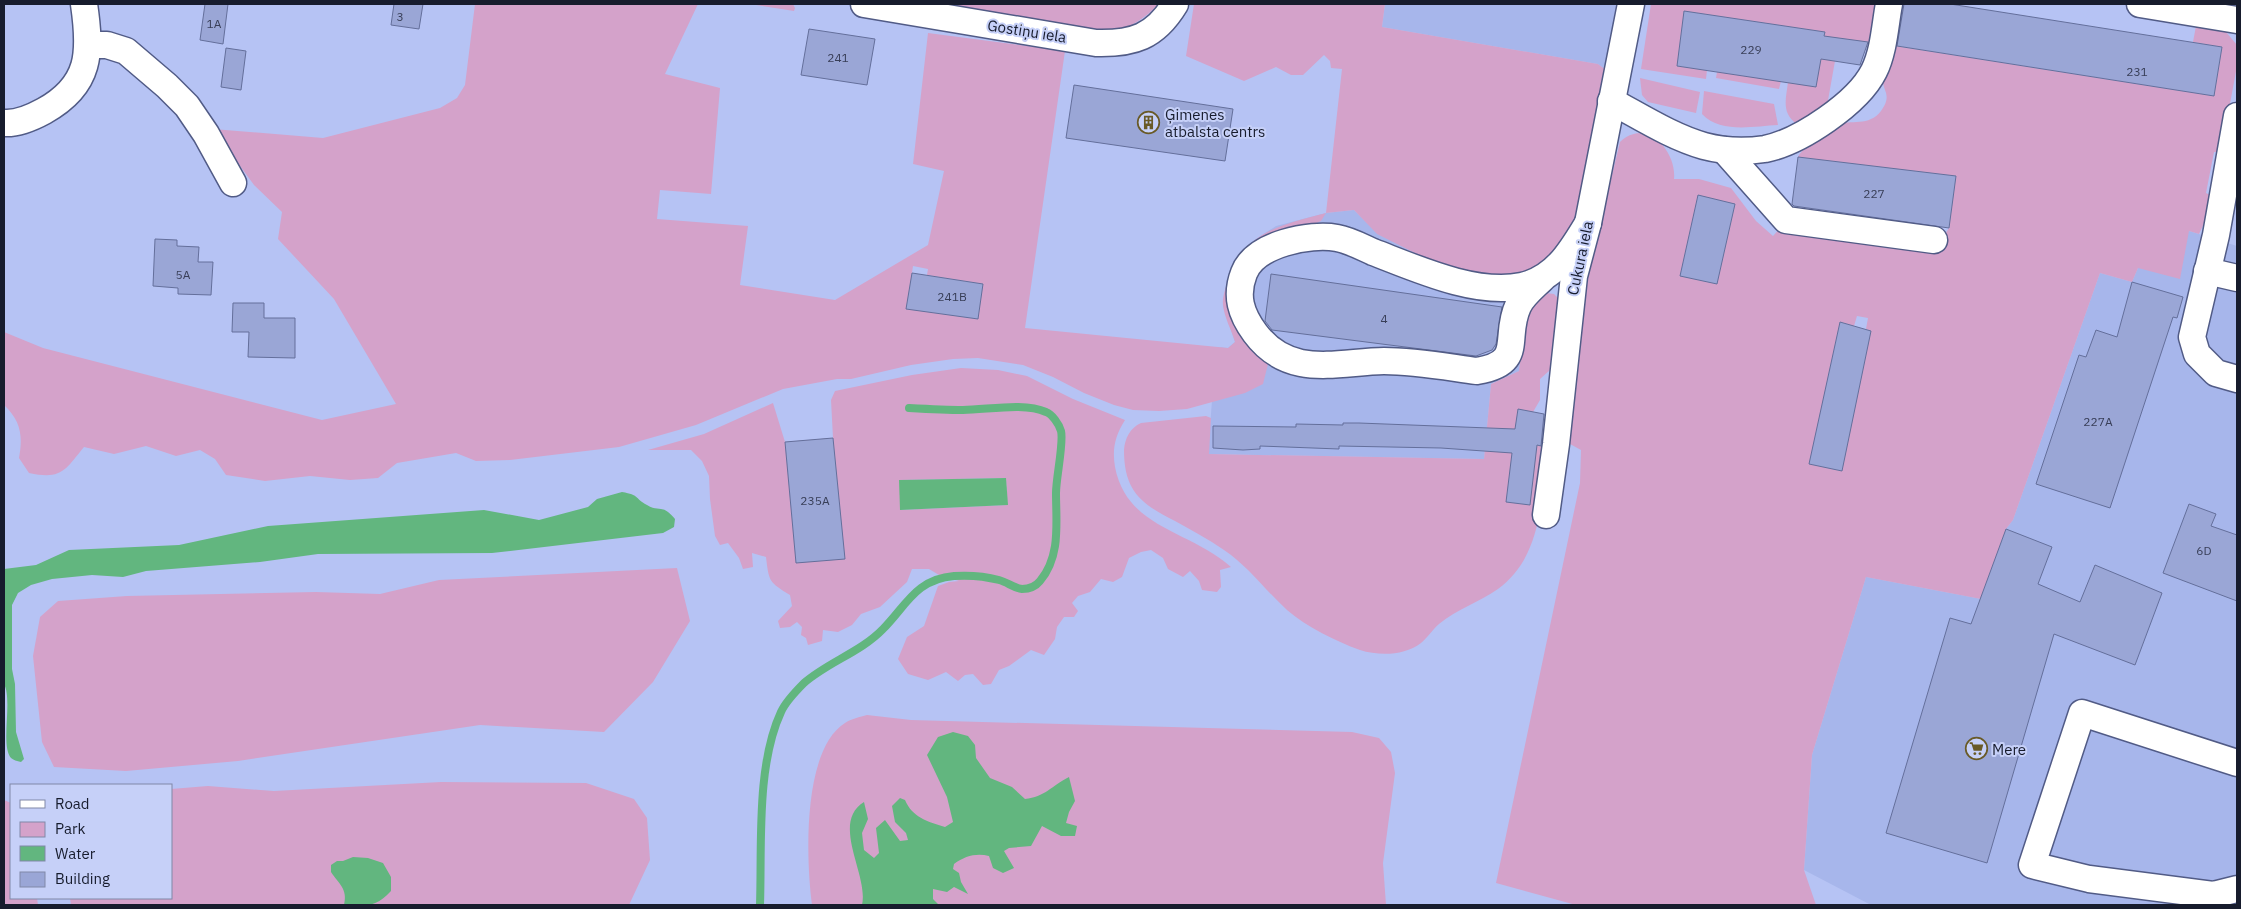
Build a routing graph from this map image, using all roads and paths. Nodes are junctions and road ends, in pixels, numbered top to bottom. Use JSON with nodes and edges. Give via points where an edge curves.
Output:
{"nodes":[{"id":1,"x":84,"y":4,"type":"edge"},
{"id":2,"x":864,"y":4,"type":"edge"},
{"id":3,"x":1175,"y":4,"type":"edge"},
{"id":4,"x":1630,"y":4,"type":"edge"},
{"id":5,"x":1889,"y":4,"type":"edge"},
{"id":6,"x":2140,"y":4,"type":"edge"},
{"id":7,"x":890,"y":6,"type":"edge"},
{"id":8,"x":2237,"y":20,"type":"edge"},
{"id":9,"x":88,"y":45,"type":"junction"},
{"id":10,"x":1611,"y":101,"type":"junction"},
{"id":11,"x":2237,"y":116,"type":"edge"},
{"id":12,"x":4,"y":123,"type":"edge"},
{"id":13,"x":1724,"y":150,"type":"junction"},
{"id":14,"x":233,"y":183,"type":"dead end"},
{"id":15,"x":1588,"y":223,"type":"junction"},
{"id":16,"x":1934,"y":240,"type":"dead end"},
{"id":17,"x":2208,"y":271,"type":"junction"},
{"id":18,"x":1544,"y":277,"type":"junction"},
{"id":19,"x":2237,"y":278,"type":"edge"},
{"id":20,"x":2237,"y":379,"type":"edge"},
{"id":21,"x":1546,"y":515,"type":"dead end"},
{"id":22,"x":2237,"y":763,"type":"edge"},
{"id":23,"x":2237,"y":889,"type":"edge"}],
"edges":[{"from":1,"to":9,"type":"street"},
{"from":2,"to":7,"type":"street","name":"Gostiņu iela"},
{"from":3,"to":7,"type":"street","name":"Gostiņu iela","via":[[1165,20],[1150,33],[1117,43],[1096,43]]},
{"from":4,"to":10,"type":"street","name":"Cukura iela"},
{"from":5,"to":13,"type":"street","via":[[1875,70],[1845,104],[1786,142],[1765,148]]},
{"from":6,"to":8,"type":"street"},
{"from":9,"to":12,"type":"street","via":[[85,66],[75,87],[59,103],[38,114],[10,124]]},
{"from":9,"to":14,"type":"street","via":[[112,46],[126,51],[167,86],[187,106]]},
{"from":10,"to":13,"type":"street","via":[[1680,137]]},
{"from":10,"to":15,"type":"street","name":"Cukura iela"},
{"from":11,"to":17,"type":"street"},
{"from":13,"to":16,"type":"street","via":[[1786,220]]},
{"from":15,"to":18,"type":"street","via":[[1568,256]]},
{"from":15,"to":21,"type":"street","name":"Cukura iela","via":[[1574,276]]},
{"from":17,"to":19,"type":"street"},
{"from":17,"to":20,"type":"street","via":[[2192,337],[2197,354],[2216,373]]},
{"from":18,"to":18,"type":"street","via":[[1521,286],[1462,283],[1338,238],[1308,237],[1278,245],[1256,258],[1245,270],[1240,285],[1240,304],[1257,335],[1288,360],[1308,365],[1385,361],[1477,371],[1491,369],[1510,353],[1518,307]]},
{"from":22,"to":23,"type":"street","via":[[2082,713],[2032,865],[2089,879],[2212,895]]}]}
